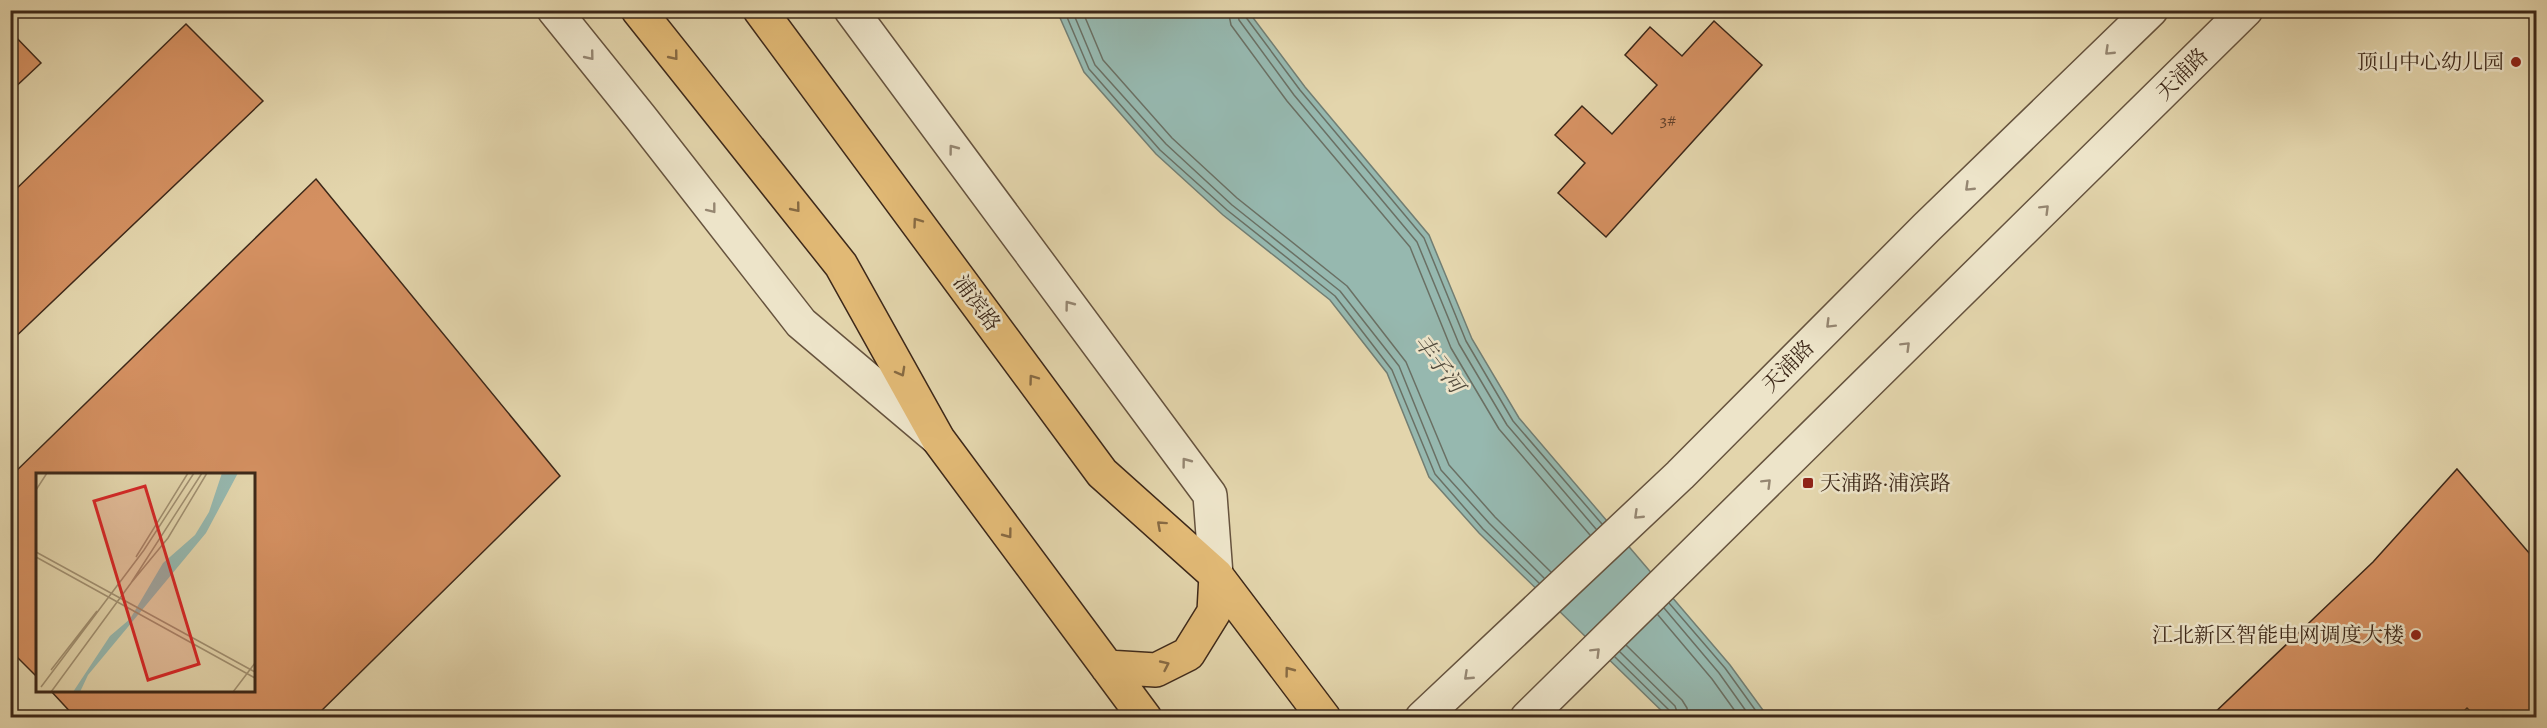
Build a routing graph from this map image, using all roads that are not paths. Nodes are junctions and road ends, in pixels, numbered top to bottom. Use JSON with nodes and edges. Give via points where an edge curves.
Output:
{"nodes":[{"id":1,"x":554,"y":10,"type":"edge"},
{"id":2,"x":638,"y":10,"type":"edge"},
{"id":3,"x":760,"y":10,"type":"edge"},
{"id":4,"x":851,"y":10,"type":"edge"},
{"id":5,"x":2151,"y":10,"type":"edge"},
{"id":6,"x":2246,"y":10,"type":"edge"},
{"id":7,"x":938,"y":439,"type":"junction"},
{"id":8,"x":1216,"y":575,"type":"junction"},
{"id":9,"x":1107,"y":667,"type":"junction"},
{"id":10,"x":1144,"y":717,"type":"edge"},
{"id":11,"x":1324,"y":717,"type":"edge"},
{"id":12,"x":1422,"y":717,"type":"edge"},
{"id":13,"x":1527,"y":717,"type":"edge"}],
"edges":[{"from":1,"to":7,"type":"street","one_way":true,"via":[[801,323]]},
{"from":2,"to":7,"type":"main road","one_way":true,"via":[[841,265]]},
{"from":8,"to":3,"type":"main road","name":"浦滨路","one_way":true,"via":[[1102,473]]},
{"from":8,"to":4,"type":"street","one_way":true,"via":[[1210,495]]},
{"from":5,"to":12,"type":"street","name":"天浦路","one_way":true,"via":[[1680,475]]},
{"from":13,"to":6,"type":"street","name":"天浦路","one_way":true},
{"from":7,"to":9,"type":"main road","one_way":true},
{"from":9,"to":8,"type":"main road","one_way":true,"via":[[1156,670],[1188,654],[1214,612]]},
{"from":11,"to":8,"type":"main road","name":"浦滨路","one_way":true},
{"from":9,"to":10,"type":"main road"}]}
